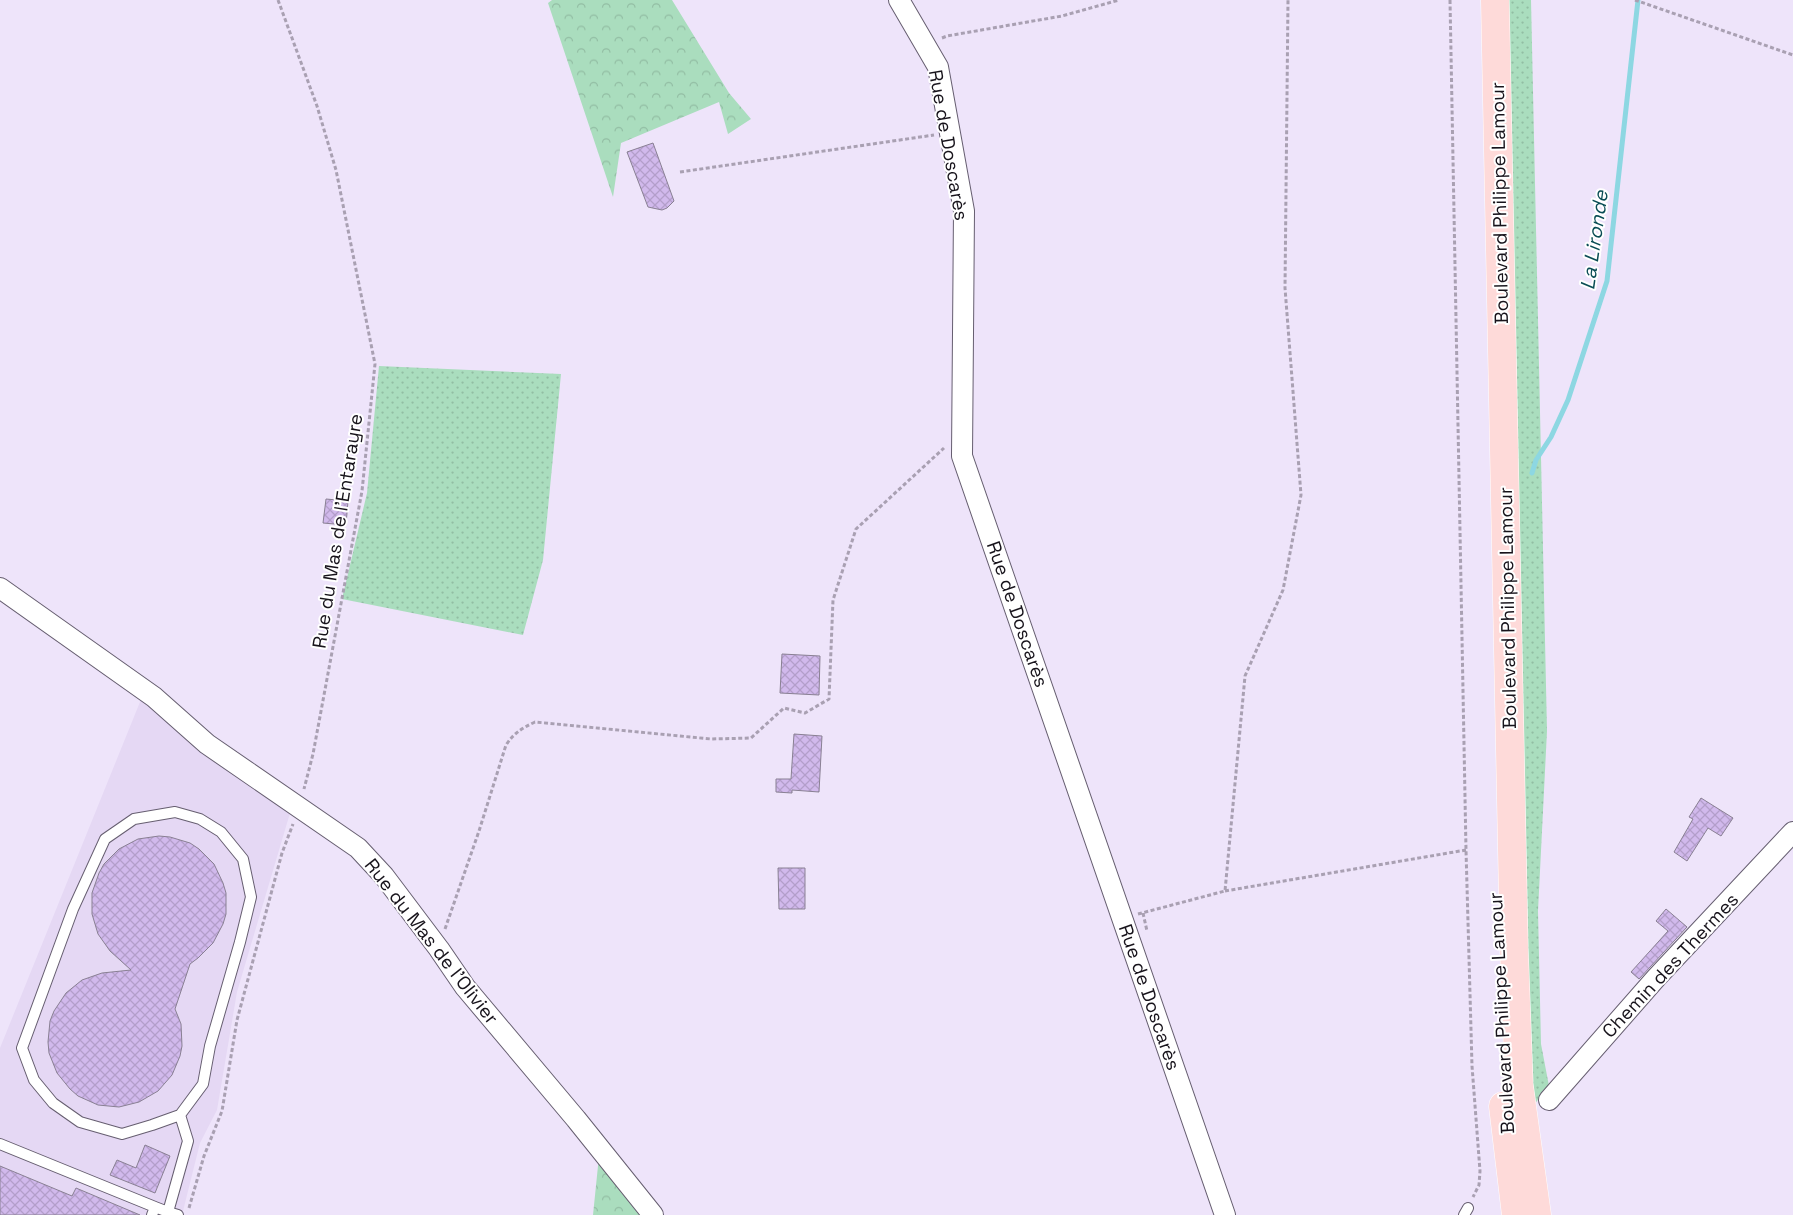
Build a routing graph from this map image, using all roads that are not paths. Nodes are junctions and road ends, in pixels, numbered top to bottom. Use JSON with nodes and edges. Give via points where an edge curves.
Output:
{"nodes":[{"id":1,"x":899,"y":0,"type":"edge"},
{"id":2,"x":1476,"y":0,"type":"edge"},
{"id":3,"x":1494,"y":0,"type":"edge"},
{"id":4,"x":0,"y":588,"type":"edge"},
{"id":5,"x":1793,"y":832,"type":"edge"},
{"id":6,"x":1549,"y":1100,"type":"dead end"},
{"id":7,"x":180,"y":1115,"type":"junction"},
{"id":8,"x":0,"y":1144,"type":"edge"},
{"id":9,"x":153,"y":1211,"type":"edge"},
{"id":10,"x":173,"y":1213,"type":"edge"},
{"id":11,"x":653,"y":1215,"type":"edge"},
{"id":12,"x":1225,"y":1215,"type":"edge"},
{"id":13,"x":1516,"y":1215,"type":"edge"},
{"id":14,"x":1537,"y":1215,"type":"edge"}],
"edges":[{"from":1,"to":12,"type":"street","name":"Rue de Doscarès","via":[[938,67],[964,211],[962,456]]},
{"from":2,"to":13,"type":"main road","name":"Boulevard Philippe Lamour","via":[[1501,1090]]},
{"from":3,"to":14,"type":"main road","name":"Boulevard Philippe Lamour","via":[[1514,969],[1519,1085]]},
{"from":4,"to":11,"type":"street","name":"Rue du Mas de l'Olivier","via":[[154,697],[207,744],[358,848],[384,876],[465,987]]},
{"from":5,"to":6,"type":"street","name":"Chemin des Thermes","via":[[1656,978]]},
{"from":7,"to":7,"type":"lane","via":[[202,1084],[251,897],[243,859],[221,832],[200,819],[175,812],[134,819],[105,838],[73,909],[22,1048],[34,1080],[53,1103],[80,1122],[122,1134]]},
{"from":7,"to":10,"type":"lane","via":[[188,1141]]},
{"from":8,"to":9,"type":"lane"},
{"from":9,"to":10,"type":"lane"}]}
